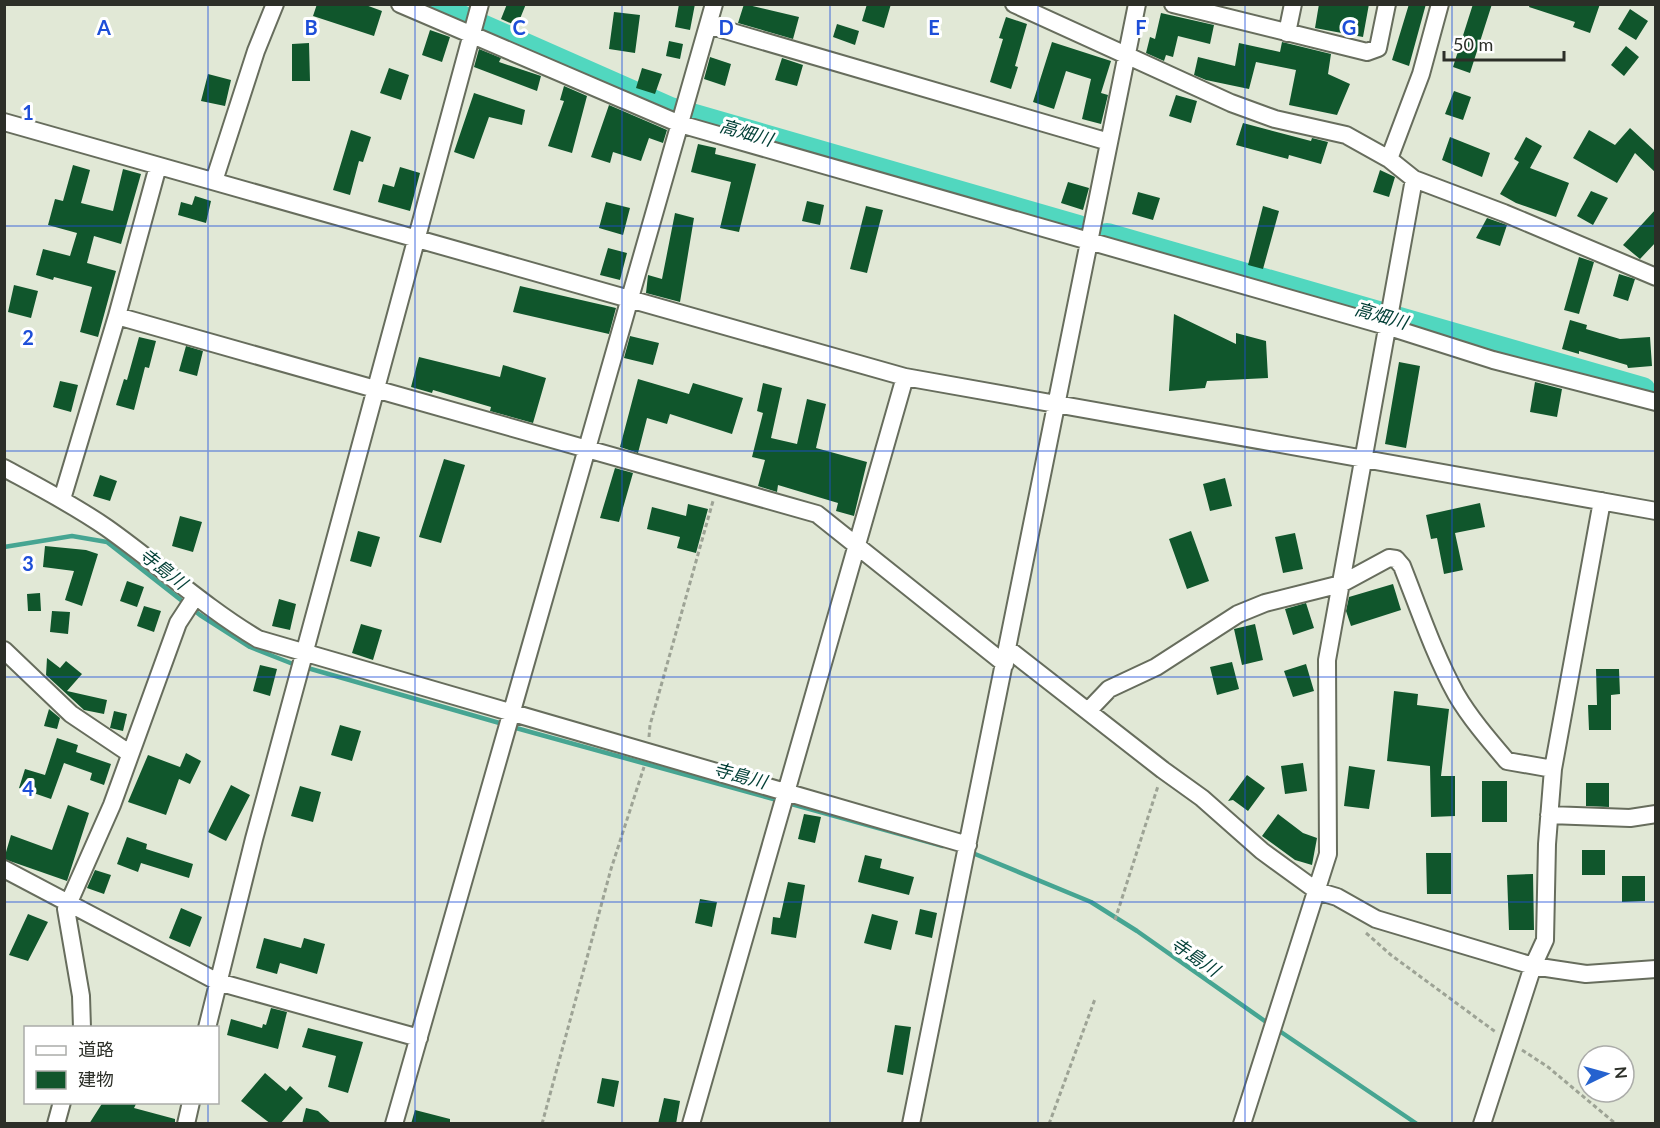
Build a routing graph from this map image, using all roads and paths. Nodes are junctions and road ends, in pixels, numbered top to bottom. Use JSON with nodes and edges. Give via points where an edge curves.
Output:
{"nodes":[{"id":1,"x":275,"y":4,"type":"edge"},
{"id":2,"x":400,"y":4,"type":"edge"},
{"id":3,"x":714,"y":4,"type":"edge"},
{"id":4,"x":1014,"y":4,"type":"edge"},
{"id":5,"x":1137,"y":4,"type":"edge"},
{"id":6,"x":1173,"y":4,"type":"edge"},
{"id":7,"x":1293,"y":4,"type":"edge"},
{"id":8,"x":1388,"y":4,"type":"edge"},
{"id":9,"x":1440,"y":4,"type":"edge"},
{"id":10,"x":1201,"y":8,"type":"edge"},
{"id":11,"x":475,"y":19,"type":"edge"},
{"id":12,"x":708,"y":25,"type":"junction"},
{"id":13,"x":1287,"y":33,"type":"junction"},
{"id":14,"x":1127,"y":58,"type":"junction"},
{"id":15,"x":682,"y":118,"type":"junction"},
{"id":16,"x":4,"y":122,"type":"edge"},
{"id":17,"x":1109,"y":142,"type":"junction"},
{"id":18,"x":1389,"y":159,"type":"junction"},
{"id":19,"x":158,"y":166,"type":"junction"},
{"id":20,"x":1414,"y":179,"type":"junction"},
{"id":21,"x":214,"y":181,"type":"junction"},
{"id":22,"x":416,"y":240,"type":"junction"},
{"id":23,"x":1089,"y":240,"type":"junction"},
{"id":24,"x":1656,"y":277,"type":"edge"},
{"id":25,"x":631,"y":301,"type":"junction"},
{"id":26,"x":117,"y":316,"type":"junction"},
{"id":27,"x":1387,"y":321,"type":"junction"},
{"id":28,"x":905,"y":377,"type":"junction"},
{"id":29,"x":376,"y":391,"type":"junction"},
{"id":30,"x":1656,"y":402,"type":"edge"},
{"id":31,"x":1055,"y":404,"type":"junction"},
{"id":32,"x":587,"y":450,"type":"junction"},
{"id":33,"x":1365,"y":459,"type":"junction"},
{"id":34,"x":5,"y":469,"type":"edge"},
{"id":35,"x":717,"y":487,"type":"junction"},
{"id":36,"x":62,"y":499,"type":"junction"},
{"id":37,"x":1602,"y":501,"type":"junction"},
{"id":38,"x":1656,"y":511,"type":"edge"},
{"id":39,"x":856,"y":545,"type":"junction"},
{"id":40,"x":1341,"y":584,"type":"junction"},
{"id":41,"x":191,"y":603,"type":"junction"},
{"id":42,"x":4,"y":650,"type":"edge"},
{"id":43,"x":305,"y":654,"type":"junction"},
{"id":44,"x":1007,"y":656,"type":"junction"},
{"id":45,"x":1088,"y":711,"type":"junction"},
{"id":46,"x":513,"y":714,"type":"junction"},
{"id":47,"x":129,"y":753,"type":"junction"},
{"id":48,"x":646,"y":759,"type":"junction"},
{"id":49,"x":1552,"y":769,"type":"junction"},
{"id":50,"x":1163,"y":770,"type":"junction"},
{"id":51,"x":784,"y":798,"type":"junction"},
{"id":52,"x":1656,"y":814,"type":"edge"},
{"id":53,"x":1549,"y":815,"type":"junction"},
{"id":54,"x":968,"y":845,"type":"junction"},
{"id":55,"x":4,"y":869,"type":"edge"},
{"id":56,"x":1317,"y":891,"type":"junction"},
{"id":57,"x":69,"y":901,"type":"junction"},
{"id":58,"x":1115,"y":920,"type":"dead end"},
{"id":59,"x":1358,"y":926,"type":"dead end"},
{"id":60,"x":1533,"y":966,"type":"junction"},
{"id":61,"x":1656,"y":969,"type":"edge"},
{"id":62,"x":218,"y":982,"type":"junction"},
{"id":63,"x":1095,"y":999,"type":"dead end"},
{"id":64,"x":82,"y":1026,"type":"edge"},
{"id":65,"x":207,"y":1026,"type":"edge"},
{"id":66,"x":419,"y":1038,"type":"junction"},
{"id":67,"x":1508,"y":1041,"type":"junction"},
{"id":68,"x":61,"y":1104,"type":"edge"},
{"id":69,"x":190,"y":1104,"type":"edge"},
{"id":70,"x":56,"y":1124,"type":"edge"},
{"id":71,"x":186,"y":1124,"type":"edge"},
{"id":72,"x":394,"y":1124,"type":"edge"},
{"id":73,"x":542,"y":1124,"type":"edge"},
{"id":74,"x":691,"y":1124,"type":"edge"},
{"id":75,"x":911,"y":1124,"type":"edge"},
{"id":76,"x":1049,"y":1124,"type":"edge"},
{"id":77,"x":1242,"y":1124,"type":"edge"},
{"id":78,"x":1482,"y":1124,"type":"edge"},
{"id":79,"x":1616,"y":1124,"type":"edge"}],
"edges":[{"from":1,"to":21,"type":"street"},
{"from":2,"to":11,"type":"street"},
{"from":3,"to":12,"type":"street"},
{"from":4,"to":14,"type":"street"},
{"from":5,"to":14,"type":"street"},
{"from":6,"to":10,"type":"street"},
{"from":7,"to":13,"type":"street"},
{"from":8,"to":13,"type":"street","via":[[1378,48],[1373,51]]},
{"from":9,"to":18,"type":"street","via":[[1421,74]]},
{"from":10,"to":13,"type":"street"},
{"from":11,"to":15,"type":"street"},
{"from":11,"to":22,"type":"street"},
{"from":12,"to":15,"type":"street"},
{"from":12,"to":17,"type":"street"},
{"from":14,"to":17,"type":"street"},
{"from":14,"to":18,"type":"street","via":[[1275,119],[1346,135]]},
{"from":15,"to":23,"type":"street"},
{"from":15,"to":25,"type":"street"},
{"from":16,"to":19,"type":"street"},
{"from":17,"to":23,"type":"street"},
{"from":18,"to":20,"type":"street"},
{"from":19,"to":21,"type":"street"},
{"from":19,"to":26,"type":"street"},
{"from":20,"to":24,"type":"street"},
{"from":20,"to":27,"type":"street"},
{"from":21,"to":22,"type":"street"},
{"from":22,"to":25,"type":"street"},
{"from":22,"to":29,"type":"street"},
{"from":23,"to":27,"type":"street"},
{"from":23,"to":31,"type":"street"},
{"from":25,"to":28,"type":"street"},
{"from":25,"to":32,"type":"street"},
{"from":26,"to":29,"type":"street"},
{"from":26,"to":36,"type":"street"},
{"from":27,"to":30,"type":"street","via":[[1493,360]]},
{"from":27,"to":33,"type":"street"},
{"from":28,"to":31,"type":"street"},
{"from":28,"to":39,"type":"street"},
{"from":29,"to":32,"type":"street"},
{"from":29,"to":43,"type":"street"},
{"from":31,"to":33,"type":"street"},
{"from":31,"to":44,"type":"street"},
{"from":32,"to":35,"type":"street"},
{"from":32,"to":46,"type":"street"},
{"from":33,"to":37,"type":"street"},
{"from":33,"to":40,"type":"street"},
{"from":34,"to":36,"type":"street"},
{"from":35,"to":39,"type":"street","via":[[817,514]]},
{"from":35,"to":48,"type":"path","via":[[650,725]]},
{"from":36,"to":41,"type":"street","via":[[108,529]]},
{"from":37,"to":38,"type":"street"},
{"from":37,"to":49,"type":"street"},
{"from":39,"to":44,"type":"street"},
{"from":39,"to":51,"type":"street"},
{"from":40,"to":45,"type":"street","via":[[1265,603],[1238,614],[1155,667],[1109,689]]},
{"from":40,"to":49,"type":"street","via":[[1389,558],[1396,559],[1440,663],[1457,696],[1483,732],[1507,761]]},
{"from":40,"to":56,"type":"street","via":[[1327,660],[1325,697],[1328,854]]},
{"from":41,"to":43,"type":"street","via":[[258,639]]},
{"from":41,"to":47,"type":"street","via":[[178,623]]},
{"from":42,"to":47,"type":"street","via":[[71,714]]},
{"from":43,"to":46,"type":"street"},
{"from":43,"to":62,"type":"street"},
{"from":44,"to":45,"type":"street"},
{"from":44,"to":54,"type":"street"},
{"from":45,"to":50,"type":"street"},
{"from":46,"to":48,"type":"street"},
{"from":46,"to":66,"type":"street"},
{"from":47,"to":57,"type":"street","via":[[112,805]]},
{"from":48,"to":51,"type":"street"},
{"from":48,"to":73,"type":"path","via":[[611,869]]},
{"from":49,"to":53,"type":"street"},
{"from":50,"to":56,"type":"street"},
{"from":50,"to":58,"type":"path"},
{"from":51,"to":54,"type":"street"},
{"from":51,"to":74,"type":"street"},
{"from":52,"to":53,"type":"street","via":[[1630,818]]},
{"from":53,"to":60,"type":"street","via":[[1545,940]]},
{"from":54,"to":75,"type":"street"},
{"from":55,"to":57,"type":"street"},
{"from":56,"to":60,"type":"street","via":[[1337,897],[1376,919]]},
{"from":56,"to":77,"type":"street"},
{"from":57,"to":62,"type":"street"},
{"from":57,"to":64,"type":"street","via":[[66,909],[81,996]]},
{"from":59,"to":67,"type":"path"},
{"from":60,"to":61,"type":"street","via":[[1586,974]]},
{"from":60,"to":67,"type":"street"},
{"from":62,"to":65,"type":"street"},
{"from":62,"to":66,"type":"street"},
{"from":63,"to":76,"type":"path"},
{"from":66,"to":72,"type":"street"},
{"from":67,"to":78,"type":"street"},
{"from":67,"to":79,"type":"path","via":[[1548,1067]]},
{"from":68,"to":70,"type":"street"},
{"from":69,"to":71,"type":"street"}]}
